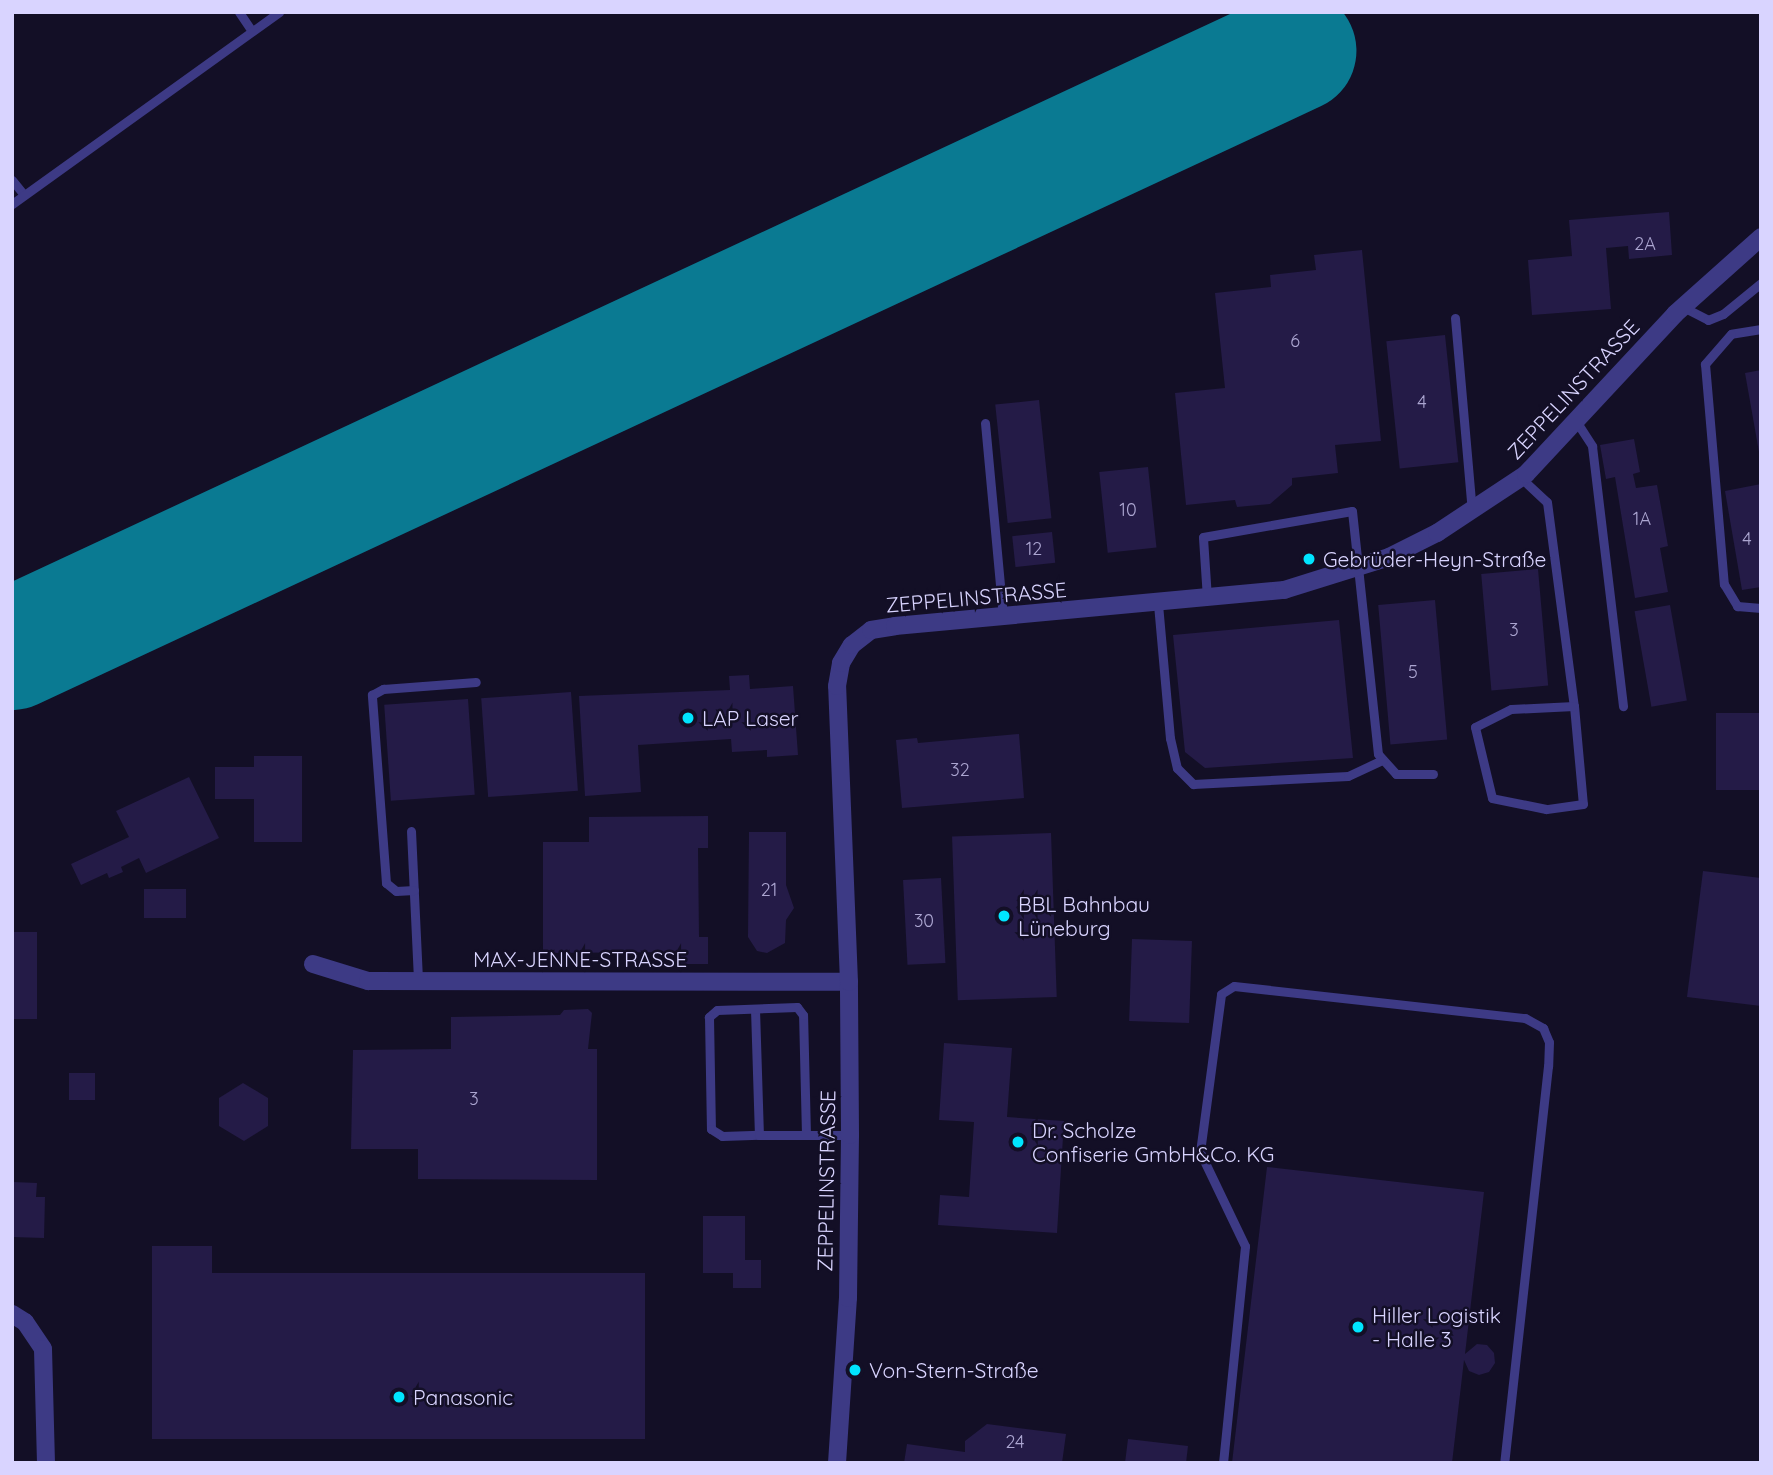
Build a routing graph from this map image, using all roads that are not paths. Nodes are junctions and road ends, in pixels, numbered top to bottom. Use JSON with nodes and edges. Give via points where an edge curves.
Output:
{"nodes":[{"id":1,"x":239,"y":12,"type":"edge"},
{"id":2,"x":279,"y":12,"type":"edge"},
{"id":3,"x":252,"y":32,"type":"junction"},
{"id":4,"x":12,"y":180,"type":"edge"},
{"id":5,"x":24,"y":195,"type":"junction"},
{"id":6,"x":12,"y":204,"type":"edge"},
{"id":7,"x":1761,"y":237,"type":"edge"},
{"id":8,"x":1761,"y":283,"type":"edge"},
{"id":9,"x":1683,"y":307,"type":"junction"},
{"id":10,"x":1455,"y":318,"type":"dead end"},
{"id":11,"x":1761,"y":329,"type":"edge"},
{"id":12,"x":1576,"y":421,"type":"junction"},
{"id":13,"x":985,"y":423,"type":"dead end"},
{"id":14,"x":1521,"y":478,"type":"junction"},
{"id":15,"x":1472,"y":512,"type":"junction"},
{"id":16,"x":1358,"y":569,"type":"junction"},
{"id":17,"x":1207,"y":600,"type":"junction"},
{"id":18,"x":1158,"y":604,"type":"junction"},
{"id":19,"x":1761,"y":608,"type":"edge"},
{"id":20,"x":1003,"y":618,"type":"junction"},
{"id":21,"x":476,"y":681,"type":"dead end"},
{"id":22,"x":1574,"y":706,"type":"junction"},
{"id":23,"x":1623,"y":706,"type":"dead end"},
{"id":24,"x":1383,"y":760,"type":"junction"},
{"id":25,"x":1433,"y":774,"type":"dead end"},
{"id":26,"x":411,"y":831,"type":"dead end"},
{"id":27,"x":414,"y":890,"type":"junction"},
{"id":28,"x":313,"y":964,"type":"dead end"},
{"id":29,"x":418,"y":981,"type":"junction"},
{"id":30,"x":849,"y":982,"type":"junction"},
{"id":31,"x":755,"y":1009,"type":"junction"},
{"id":32,"x":759,"y":1135,"type":"junction"},
{"id":33,"x":806,"y":1135,"type":"junction"},
{"id":34,"x":850,"y":1135,"type":"junction"},
{"id":35,"x":12,"y":1314,"type":"edge"},
{"id":36,"x":46,"y":1463,"type":"edge"},
{"id":37,"x":837,"y":1463,"type":"edge"},
{"id":38,"x":1223,"y":1463,"type":"edge"},
{"id":39,"x":1504,"y":1463,"type":"edge"}],
"edges":[{"from":1,"to":3,"type":"lane"},
{"from":2,"to":3,"type":"lane"},
{"from":3,"to":5,"type":"lane"},
{"from":4,"to":5,"type":"lane"},
{"from":5,"to":6,"type":"lane"},
{"from":7,"to":9,"type":"street","name":"ZEPPELINSTRASSE"},
{"from":8,"to":9,"type":"lane","via":[[1723,314],[1708,320]]},
{"from":9,"to":12,"type":"street","name":"ZEPPELINSTRASSE"},
{"from":10,"to":15,"type":"lane"},
{"from":11,"to":19,"type":"lane","via":[[1731,334],[1705,364],[1724,584],[1737,606]]},
{"from":12,"to":14,"type":"street","name":"ZEPPELINSTRASSE"},
{"from":12,"to":23,"type":"lane","via":[[1592,446]]},
{"from":13,"to":20,"type":"lane"},
{"from":14,"to":15,"type":"street","name":"ZEPPELINSTRASSE"},
{"from":14,"to":22,"type":"lane","via":[[1548,502]]},
{"from":15,"to":16,"type":"street","name":"ZEPPELINSTRASSE"},
{"from":16,"to":17,"type":"street","name":"ZEPPELINSTRASSE","via":[[1284,590]]},
{"from":16,"to":17,"type":"lane","via":[[1352,511],[1203,537]]},
{"from":16,"to":24,"type":"lane","via":[[1378,754]]},
{"from":17,"to":18,"type":"street","name":"ZEPPELINSTRASSE"},
{"from":18,"to":20,"type":"street","name":"ZEPPELINSTRASSE"},
{"from":18,"to":24,"type":"lane","via":[[1170,738],[1177,768],[1193,784],[1348,776]]},
{"from":20,"to":30,"type":"street","name":"ZEPPELINSTRASSE","via":[[871,630],[852,645],[841,663],[837,687]]},
{"from":21,"to":27,"type":"lane","via":[[383,689],[372,695],[386,883],[396,891]]},
{"from":22,"to":22,"type":"lane","via":[[1583,804],[1546,809],[1492,798],[1475,727],[1511,709]]},
{"from":24,"to":25,"type":"lane","via":[[1396,774]]},
{"from":26,"to":27,"type":"lane"},
{"from":27,"to":29,"type":"lane"},
{"from":28,"to":29,"type":"street","name":"MAX-JENNE-STRASSE","via":[[368,981]]},
{"from":29,"to":30,"type":"street","name":"MAX-JENNE-STRASSE"},
{"from":30,"to":34,"type":"street","name":"ZEPPELINSTRASSE"},
{"from":31,"to":32,"type":"lane"},
{"from":31,"to":32,"type":"lane","via":[[717,1010],[709,1017],[711,1129],[722,1136]]},
{"from":31,"to":33,"type":"lane","via":[[797,1007],[803,1015]]},
{"from":32,"to":33,"type":"lane"},
{"from":33,"to":34,"type":"lane"},
{"from":34,"to":37,"type":"street","name":"ZEPPELINSTRASSE","via":[[848,1298]]},
{"from":35,"to":36,"type":"street","via":[[25,1322],[43,1349]]},
{"from":38,"to":39,"type":"lane","via":[[1244,1246],[1200,1152],[1221,994],[1234,986],[1525,1018],[1544,1028],[1549,1041],[1548,1066]]}]}
